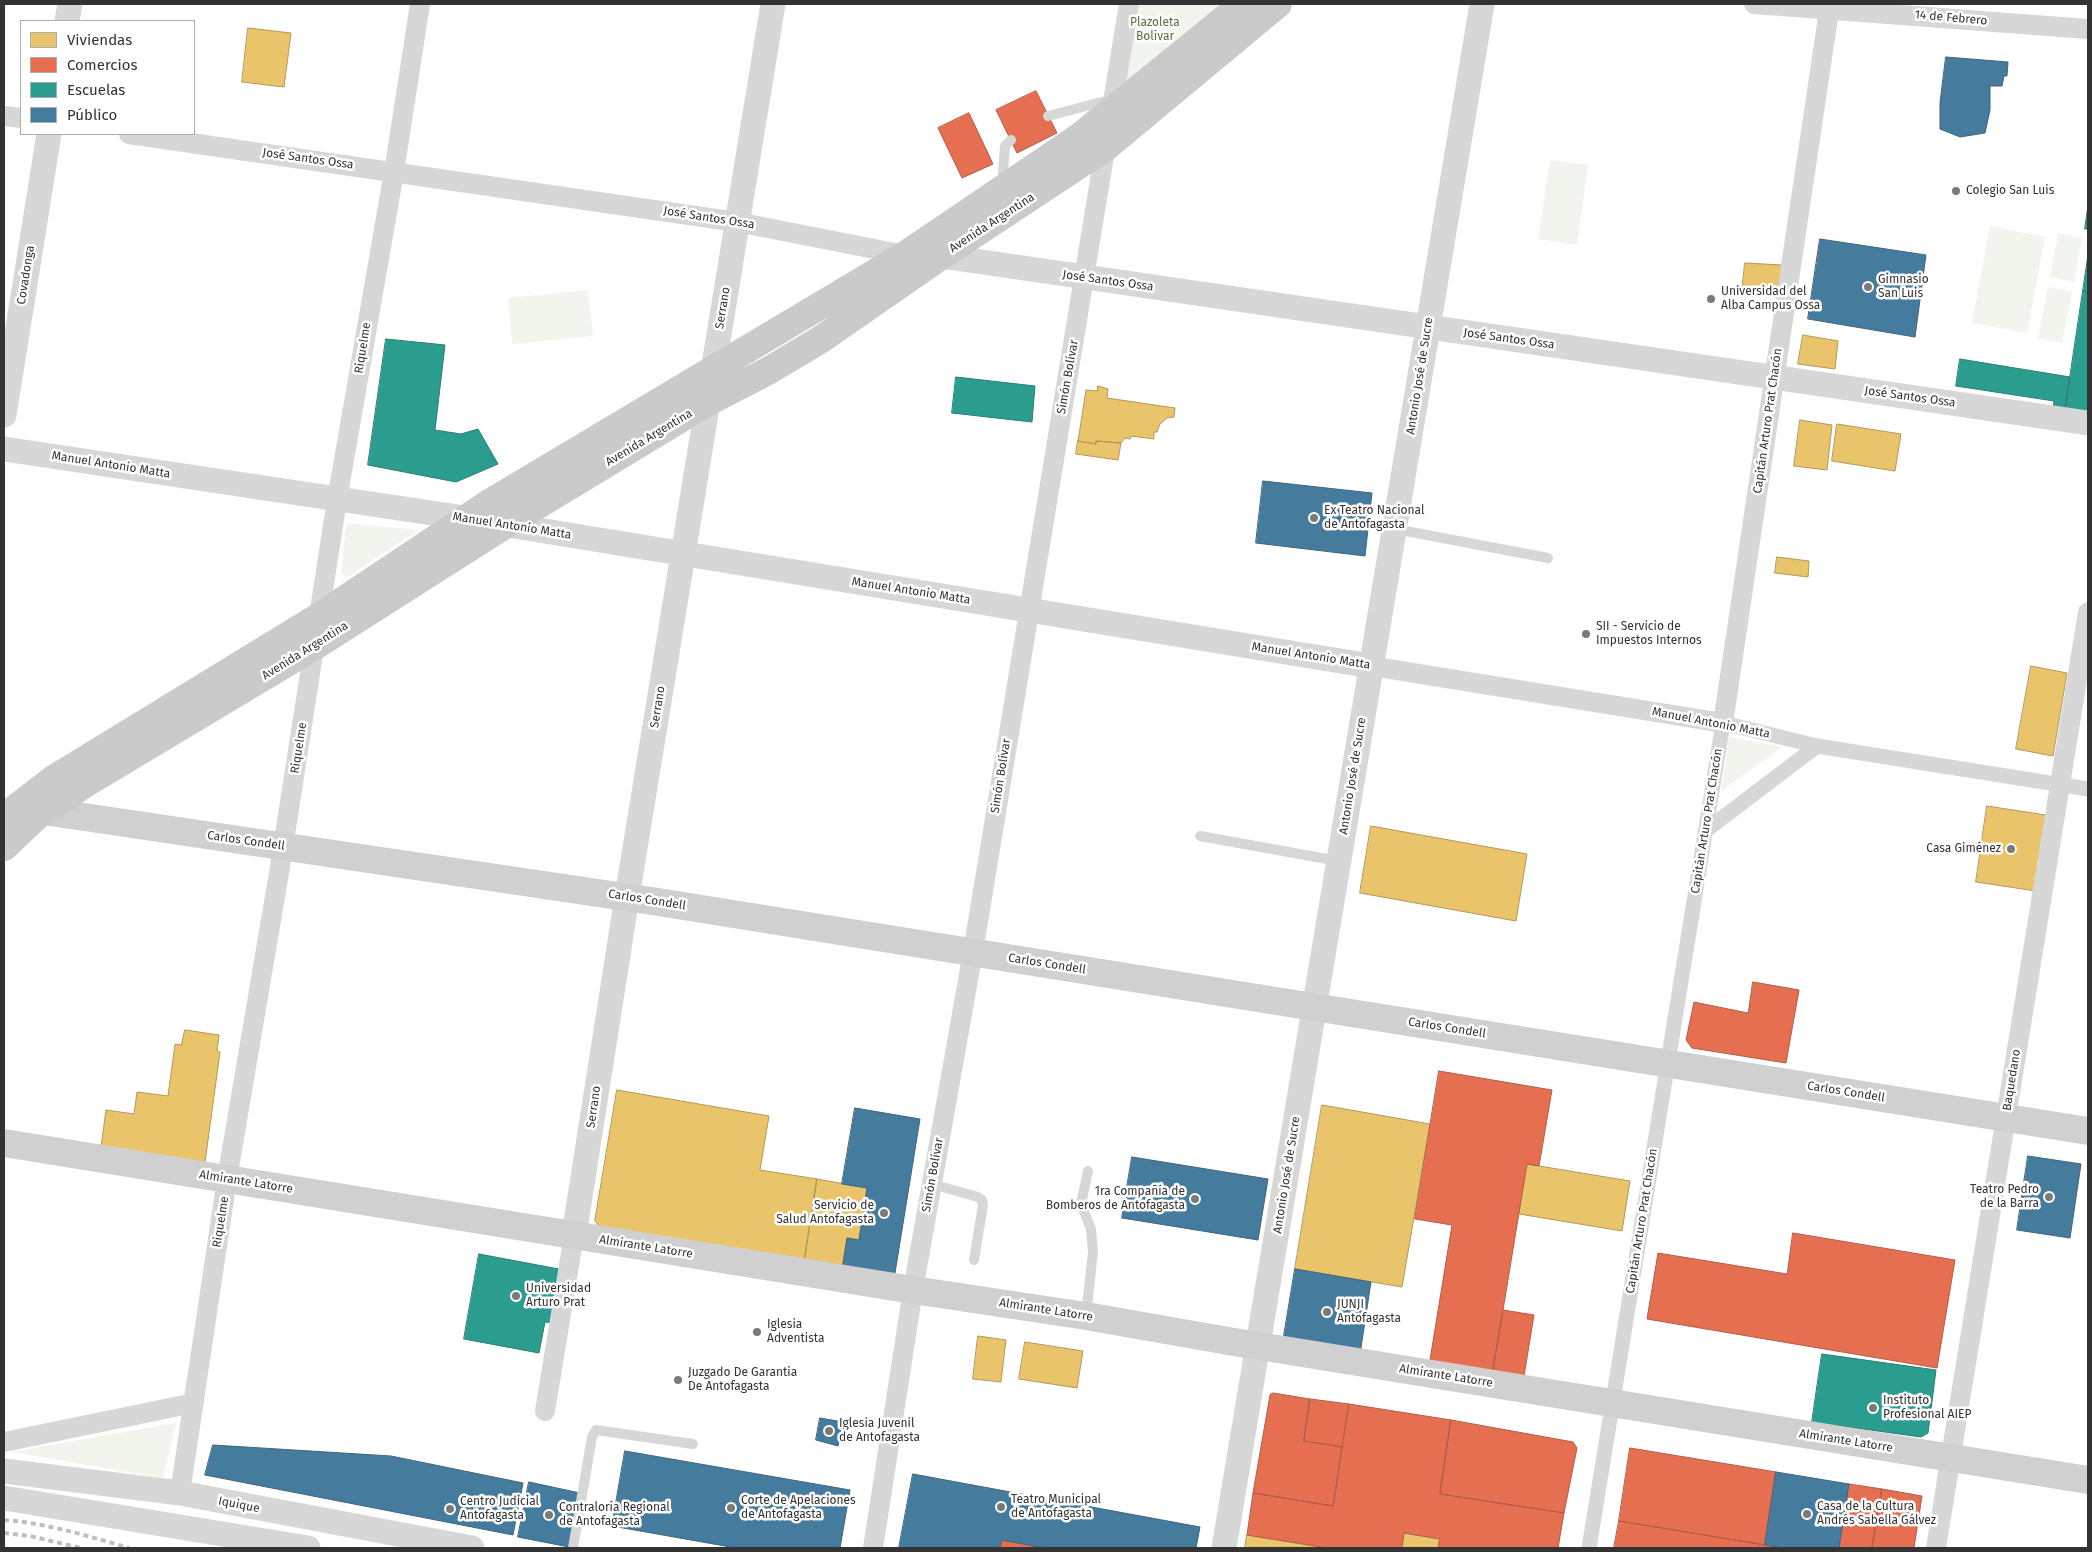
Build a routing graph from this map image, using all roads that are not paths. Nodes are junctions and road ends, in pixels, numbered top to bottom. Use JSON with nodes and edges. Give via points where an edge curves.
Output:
{"nodes":[{"id":1,"x":70,"y":4,"type":"edge"},
{"id":2,"x":420,"y":4,"type":"edge"},
{"id":3,"x":773,"y":4,"type":"edge"},
{"id":4,"x":1129,"y":4,"type":"edge"},
{"id":5,"x":1243,"y":4,"type":"edge"},
{"id":6,"x":1278,"y":4,"type":"edge"},
{"id":7,"x":1482,"y":4,"type":"edge"},
{"id":8,"x":1754,"y":4,"type":"edge"},
{"id":9,"x":1829,"y":6,"type":"edge"},
{"id":10,"x":67,"y":20,"type":"edge"},
{"id":11,"x":2088,"y":29,"type":"edge"},
{"id":12,"x":1113,"y":104,"type":"junction"},
{"id":13,"x":4,"y":116,"type":"edge"},
{"id":14,"x":1048,"y":116,"type":"dead end"},
{"id":15,"x":20,"y":118,"type":"edge"},
{"id":16,"x":49,"y":135,"type":"edge"},
{"id":17,"x":136,"y":135,"type":"edge"},
{"id":18,"x":1011,"y":140,"type":"dead end"},
{"id":19,"x":1106,"y":147,"type":"junction"},
{"id":20,"x":394,"y":172,"type":"junction"},
{"id":21,"x":1002,"y":189,"type":"junction"},
{"id":22,"x":738,"y":222,"type":"junction"},
{"id":23,"x":905,"y":256,"type":"junction"},
{"id":24,"x":941,"y":256,"type":"junction"},
{"id":25,"x":1085,"y":277,"type":"junction"},
{"id":26,"x":1428,"y":327,"type":"junction"},
{"id":27,"x":713,"y":371,"type":"junction"},
{"id":28,"x":1774,"y":378,"type":"junction"},
{"id":29,"x":708,"y":402,"type":"junction"},
{"id":30,"x":4,"y":415,"type":"edge"},
{"id":31,"x":2088,"y":423,"type":"edge"},
{"id":32,"x":4,"y":449,"type":"edge"},
{"id":33,"x":337,"y":500,"type":"junction"},
{"id":34,"x":465,"y":518,"type":"junction"},
{"id":35,"x":505,"y":525,"type":"junction"},
{"id":36,"x":1395,"y":529,"type":"junction"},
{"id":37,"x":683,"y":554,"type":"junction"},
{"id":38,"x":1548,"y":558,"type":"dead end"},
{"id":39,"x":1028,"y":610,"type":"junction"},
{"id":40,"x":2088,"y":612,"type":"edge"},
{"id":41,"x":320,"y":616,"type":"junction"},
{"id":42,"x":315,"y":646,"type":"junction"},
{"id":43,"x":1372,"y":666,"type":"junction"},
{"id":44,"x":1723,"y":723,"type":"junction"},
{"id":45,"x":1817,"y":746,"type":"junction"},
{"id":46,"x":2060,"y":786,"type":"junction"},
{"id":47,"x":2088,"y":789,"type":"edge"},
{"id":48,"x":16,"y":810,"type":"edge"},
{"id":49,"x":1705,"y":831,"type":"junction"},
{"id":50,"x":1200,"y":836,"type":"dead end"},
{"id":51,"x":283,"y":846,"type":"junction"},
{"id":52,"x":4,"y":848,"type":"edge"},
{"id":53,"x":1339,"y":861,"type":"junction"},
{"id":54,"x":627,"y":897,"type":"junction"},
{"id":55,"x":973,"y":952,"type":"junction"},
{"id":56,"x":1314,"y":1007,"type":"junction"},
{"id":57,"x":1668,"y":1063,"type":"junction"},
{"id":58,"x":2006,"y":1118,"type":"junction"},
{"id":59,"x":2088,"y":1131,"type":"edge"},
{"id":60,"x":4,"y":1143,"type":"edge"},
{"id":61,"x":1088,"y":1171,"type":"dead end"},
{"id":62,"x":227,"y":1179,"type":"junction"},
{"id":63,"x":932,"y":1184,"type":"junction"},
{"id":64,"x":574,"y":1235,"type":"junction"},
{"id":65,"x":974,"y":1260,"type":"dead end"},
{"id":66,"x":913,"y":1290,"type":"junction"},
{"id":67,"x":1086,"y":1316,"type":"junction"},
{"id":68,"x":1258,"y":1346,"type":"junction"},
{"id":69,"x":1612,"y":1403,"type":"junction"},
{"id":70,"x":194,"y":1404,"type":"junction"},
{"id":71,"x":545,"y":1412,"type":"dead end"},
{"id":72,"x":4,"y":1442,"type":"edge"},
{"id":73,"x":693,"y":1444,"type":"dead end"},
{"id":74,"x":1951,"y":1458,"type":"junction"},
{"id":75,"x":4,"y":1471,"type":"edge"},
{"id":76,"x":2088,"y":1480,"type":"edge"},
{"id":77,"x":180,"y":1493,"type":"junction"},
{"id":78,"x":4,"y":1498,"type":"edge"},
{"id":79,"x":308,"y":1548,"type":"edge"},
{"id":80,"x":472,"y":1548,"type":"edge"},
{"id":81,"x":573,"y":1548,"type":"edge"},
{"id":82,"x":873,"y":1548,"type":"edge"},
{"id":83,"x":1224,"y":1548,"type":"edge"},
{"id":84,"x":1588,"y":1548,"type":"edge"},
{"id":85,"x":1936,"y":1548,"type":"edge"}],
"edges":[{"from":1,"to":10,"type":"street"},
{"from":2,"to":20,"type":"street","name":"Riquelme"},
{"from":3,"to":22,"type":"street","name":"Serrano"},
{"from":4,"to":12,"type":"street","name":"Simón Bolívar"},
{"from":5,"to":12,"type":"main road","name":"Avenida Argentina"},
{"from":6,"to":19,"type":"main road","name":"Avenida Argentina"},
{"from":7,"to":26,"type":"street","name":"Antonio José de Sucre"},
{"from":8,"to":9,"type":"street","name":"14 de Febrero"},
{"from":9,"to":11,"type":"street","name":"14 de Febrero"},
{"from":9,"to":28,"type":"street","name":"Capitán Arturo Prat Chacón"},
{"from":12,"to":14,"type":"lane"},
{"from":12,"to":19,"type":"street","name":"Simón Bolívar"},
{"from":12,"to":21,"type":"main road","name":"Avenida Argentina","via":[[1079,136]]},
{"from":13,"to":15,"type":"street"},
{"from":16,"to":30,"type":"street","name":"Covadonga"},
{"from":17,"to":20,"type":"street","name":"José Santos Ossa"},
{"from":18,"to":21,"type":"lane","via":[[1005,146]]},
{"from":19,"to":24,"type":"main road","name":"Avenida Argentina"},
{"from":19,"to":25,"type":"street","name":"Simón Bolívar"},
{"from":20,"to":22,"type":"street","name":"José Santos Ossa"},
{"from":20,"to":33,"type":"street","name":"Riquelme"},
{"from":21,"to":23,"type":"main road","name":"Avenida Argentina"},
{"from":22,"to":23,"type":"street","name":"José Santos Ossa"},
{"from":22,"to":27,"type":"street","name":"Serrano"},
{"from":23,"to":24,"type":"street","name":"José Santos Ossa"},
{"from":23,"to":27,"type":"main road","name":"Avenida Argentina"},
{"from":24,"to":25,"type":"street","name":"José Santos Ossa"},
{"from":24,"to":29,"type":"main road","name":"Avenida Argentina","via":[[820,340]]},
{"from":25,"to":26,"type":"street","name":"José Santos Ossa"},
{"from":25,"to":39,"type":"street","name":"Simón Bolívar"},
{"from":26,"to":28,"type":"street","name":"José Santos Ossa"},
{"from":26,"to":36,"type":"street","name":"Antonio José de Sucre"},
{"from":27,"to":29,"type":"street","name":"Serrano"},
{"from":27,"to":34,"type":"main road","name":"Avenida Argentina"},
{"from":28,"to":31,"type":"street","name":"José Santos Ossa"},
{"from":28,"to":44,"type":"street","name":"Capitán Arturo Prat Chacón"},
{"from":29,"to":35,"type":"main road","name":"Avenida Argentina"},
{"from":29,"to":37,"type":"street","name":"Serrano"},
{"from":32,"to":33,"type":"street","name":"Manuel Antonio Matta"},
{"from":33,"to":34,"type":"street","name":"Manuel Antonio Matta"},
{"from":33,"to":41,"type":"street","name":"Riquelme"},
{"from":34,"to":35,"type":"street","name":"Manuel Antonio Matta"},
{"from":34,"to":41,"type":"main road","name":"Avenida Argentina"},
{"from":35,"to":37,"type":"street","name":"Manuel Antonio Matta"},
{"from":35,"to":42,"type":"main road","name":"Avenida Argentina"},
{"from":36,"to":38,"type":"lane"},
{"from":36,"to":43,"type":"street","name":"Antonio José de Sucre"},
{"from":37,"to":39,"type":"street","name":"Manuel Antonio Matta"},
{"from":37,"to":54,"type":"street","name":"Serrano"},
{"from":39,"to":43,"type":"street","name":"Manuel Antonio Matta"},
{"from":39,"to":55,"type":"street","name":"Simón Bolívar"},
{"from":40,"to":46,"type":"street","name":"Baquedano"},
{"from":41,"to":42,"type":"street","name":"Riquelme"},
{"from":41,"to":48,"type":"main road","name":"Avenida Argentina","via":[[52,780]]},
{"from":42,"to":48,"type":"main road","name":"Avenida Argentina","via":[[83,784],[58,803]]},
{"from":42,"to":51,"type":"street","name":"Riquelme"},
{"from":43,"to":44,"type":"street","name":"Manuel Antonio Matta"},
{"from":43,"to":53,"type":"street","name":"Antonio José de Sucre"},
{"from":44,"to":45,"type":"street","name":"Manuel Antonio Matta"},
{"from":44,"to":49,"type":"street","name":"Capitán Arturo Prat Chacón"},
{"from":45,"to":46,"type":"street","name":"Manuel Antonio Matta"},
{"from":45,"to":49,"type":"street"},
{"from":46,"to":47,"type":"street","name":"Manuel Antonio Matta"},
{"from":46,"to":58,"type":"street","name":"Baquedano"},
{"from":48,"to":51,"type":"main road","name":"Carlos Condell"},
{"from":48,"to":52,"type":"main road","name":"Avenida Argentina"},
{"from":49,"to":57,"type":"street","name":"Capitán Arturo Prat Chacón"},
{"from":50,"to":53,"type":"lane"},
{"from":51,"to":54,"type":"main road","name":"Carlos Condell"},
{"from":51,"to":62,"type":"street","name":"Riquelme"},
{"from":53,"to":56,"type":"street","name":"Antonio José de Sucre"},
{"from":54,"to":55,"type":"main road","name":"Carlos Condell"},
{"from":54,"to":64,"type":"street","name":"Serrano"},
{"from":55,"to":56,"type":"main road","name":"Carlos Condell"},
{"from":55,"to":63,"type":"street","name":"Simón Bolívar"},
{"from":56,"to":57,"type":"main road","name":"Carlos Condell"},
{"from":56,"to":68,"type":"street","name":"Antonio José de Sucre"},
{"from":57,"to":58,"type":"main road","name":"Carlos Condell"},
{"from":57,"to":69,"type":"street","name":"Capitán Arturo Prat Chacón"},
{"from":58,"to":59,"type":"main road","name":"Carlos Condell"},
{"from":58,"to":74,"type":"street","name":"Baquedano"},
{"from":60,"to":62,"type":"main road","name":"Almirante Latorre"},
{"from":61,"to":67,"type":"lane","via":[[1081,1204],[1091,1229],[1093,1252]]},
{"from":62,"to":64,"type":"main road","name":"Almirante Latorre"},
{"from":62,"to":70,"type":"street","name":"Riquelme"},
{"from":63,"to":65,"type":"lane","via":[[982,1200]]},
{"from":63,"to":66,"type":"street","name":"Simón Bolívar"},
{"from":64,"to":66,"type":"main road","name":"Almirante Latorre"},
{"from":64,"to":71,"type":"street","name":"Serrano"},
{"from":66,"to":67,"type":"main road","name":"Almirante Latorre"},
{"from":66,"to":82,"type":"street","name":"Simón Bolívar"},
{"from":67,"to":68,"type":"main road","name":"Almirante Latorre"},
{"from":68,"to":69,"type":"main road","name":"Almirante Latorre"},
{"from":68,"to":83,"type":"street","name":"Antonio José de Sucre"},
{"from":69,"to":74,"type":"main road","name":"Almirante Latorre"},
{"from":69,"to":84,"type":"street","name":"Capitán Arturo Prat Chacón"},
{"from":70,"to":72,"type":"street"},
{"from":70,"to":77,"type":"street","name":"Riquelme"},
{"from":73,"to":81,"type":"lane","via":[[596,1430],[592,1437]]},
{"from":74,"to":76,"type":"main road","name":"Almirante Latorre"},
{"from":74,"to":85,"type":"street","name":"Baquedano"},
{"from":75,"to":77,"type":"street","name":"Iquique"},
{"from":77,"to":80,"type":"street","name":"Iquique"},
{"from":78,"to":79,"type":"street"}]}
